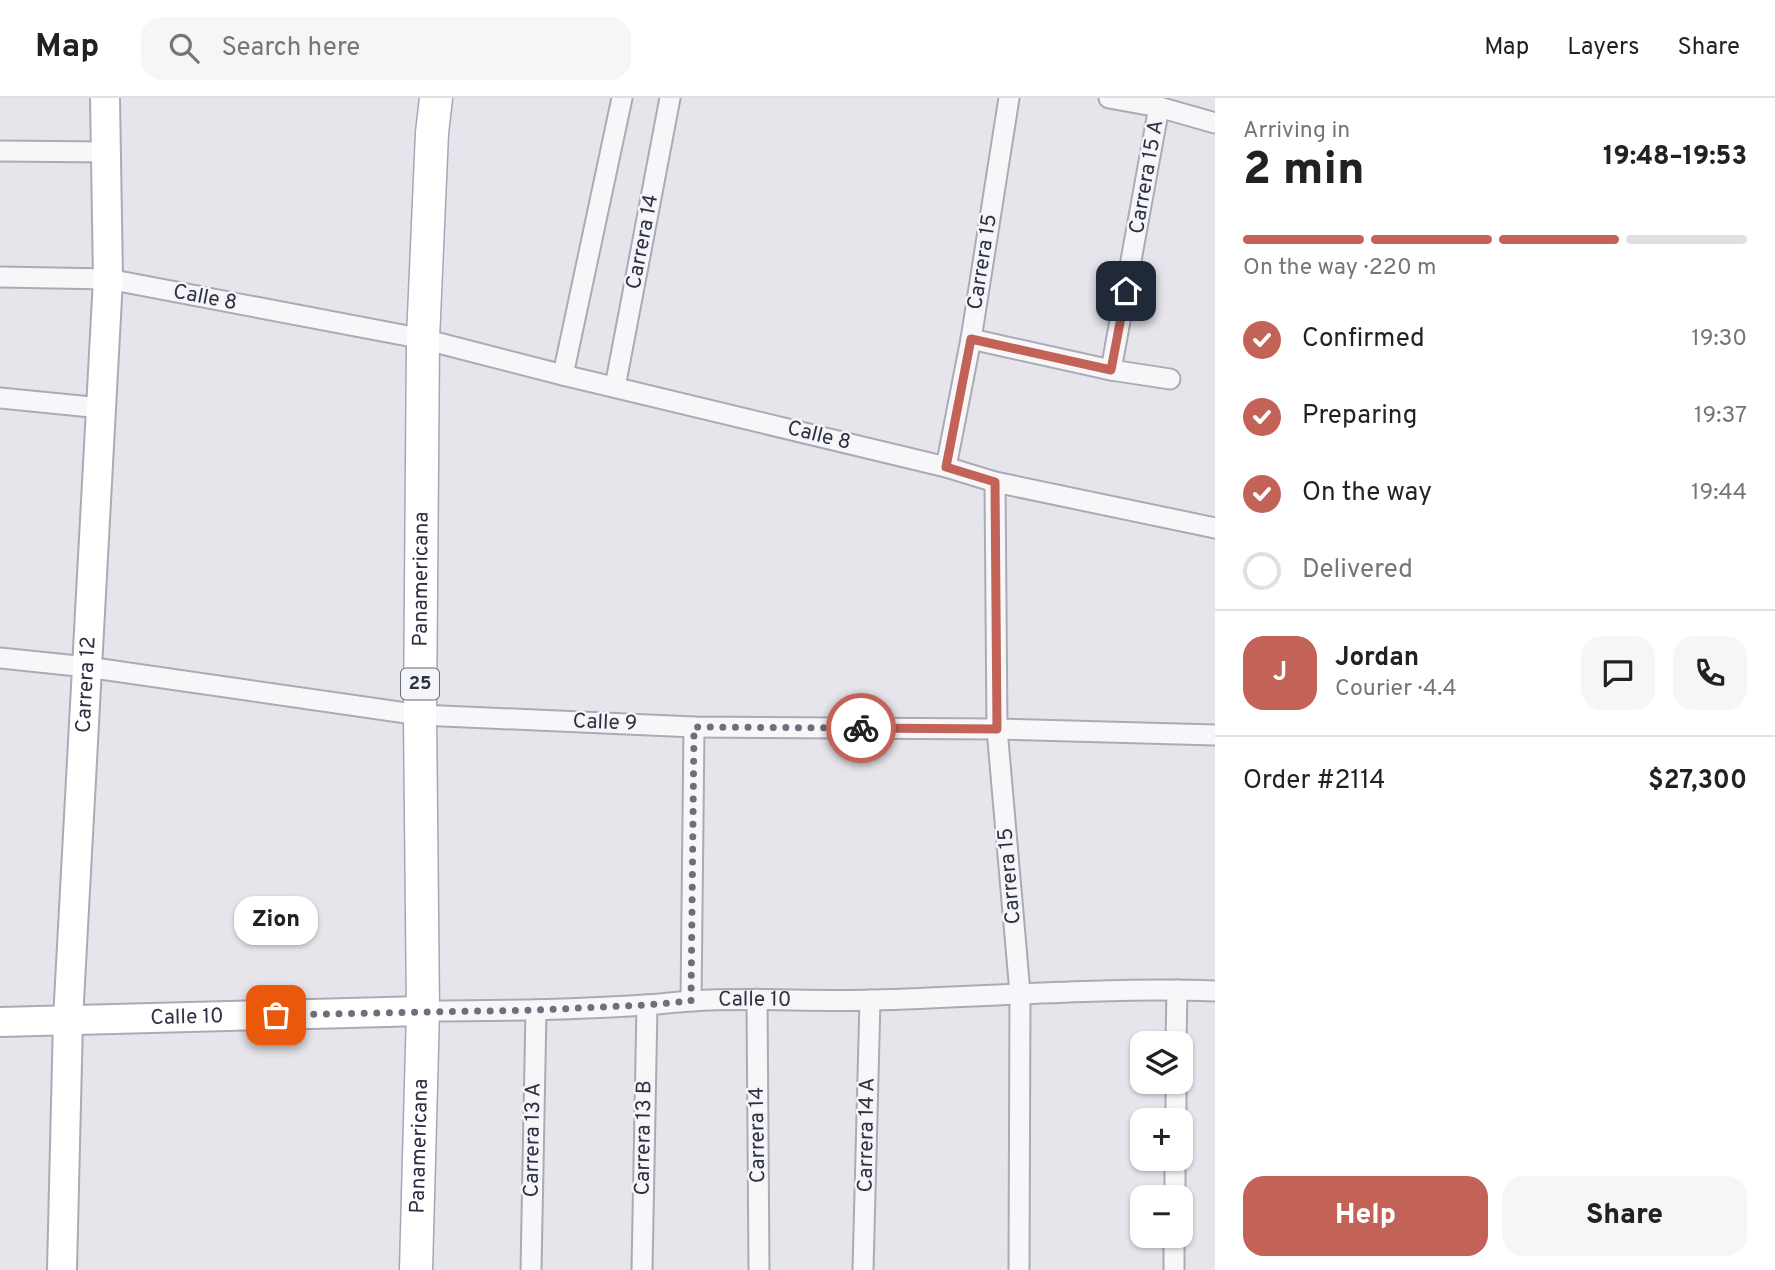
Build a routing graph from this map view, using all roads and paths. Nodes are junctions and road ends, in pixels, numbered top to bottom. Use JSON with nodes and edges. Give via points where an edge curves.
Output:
{"nodes":[{"id":1,"x":105,"y":98,"type":"edge"},
{"id":2,"x":420,"y":98,"type":"edge"},
{"id":3,"x":436,"y":98,"type":"edge"},
{"id":4,"x":622,"y":98,"type":"edge"},
{"id":5,"x":670,"y":98,"type":"edge"},
{"id":6,"x":1009,"y":98,"type":"edge"},
{"id":7,"x":1109,"y":98,"type":"edge"},
{"id":8,"x":1159,"y":107,"type":"junction"},
{"id":9,"x":1215,"y":122,"type":"edge"},
{"id":10,"x":0,"y":151,"type":"edge"},
{"id":11,"x":106,"y":152,"type":"junction"},
{"id":12,"x":0,"y":277,"type":"edge"},
{"id":13,"x":108,"y":279,"type":"junction"},
{"id":14,"x":416,"y":337,"type":"junction"},
{"id":15,"x":971,"y":339,"type":"junction"},
{"id":16,"x":1111,"y":370,"type":"junction"},
{"id":17,"x":563,"y":375,"type":"junction"},
{"id":18,"x":1170,"y":379,"type":"dead end"},
{"id":19,"x":615,"y":387,"type":"junction"},
{"id":20,"x":0,"y":398,"type":"edge"},
{"id":21,"x":101,"y":408,"type":"junction"},
{"id":22,"x":946,"y":467,"type":"junction"},
{"id":23,"x":995,"y":482,"type":"junction"},
{"id":24,"x":1215,"y":527,"type":"edge"},
{"id":25,"x":0,"y":657,"type":"edge"},
{"id":26,"x":87,"y":667,"type":"junction"},
{"id":27,"x":411,"y":714,"type":"junction"},
{"id":28,"x":694,"y":727,"type":"junction"},
{"id":29,"x":997,"y":729,"type":"junction"},
{"id":30,"x":1215,"y":735,"type":"edge"},
{"id":31,"x":1177,"y":989,"type":"junction"},
{"id":32,"x":1215,"y":991,"type":"edge"},
{"id":33,"x":1020,"y":993,"type":"junction"},
{"id":34,"x":757,"y":999,"type":"junction"},
{"id":35,"x":870,"y":1000,"type":"junction"},
{"id":36,"x":691,"y":1001,"type":"junction"},
{"id":37,"x":646,"y":1005,"type":"junction"},
{"id":38,"x":536,"y":1010,"type":"junction"},
{"id":39,"x":414,"y":1012,"type":"junction"},
{"id":40,"x":68,"y":1020,"type":"junction"},
{"id":41,"x":0,"y":1022,"type":"edge"},
{"id":42,"x":1176,"y":1031,"type":"edge"},
{"id":43,"x":1174,"y":1248,"type":"edge"},
{"id":44,"x":62,"y":1270,"type":"edge"},
{"id":45,"x":400,"y":1270,"type":"edge"},
{"id":46,"x":416,"y":1270,"type":"edge"},
{"id":47,"x":531,"y":1270,"type":"edge"},
{"id":48,"x":642,"y":1270,"type":"edge"},
{"id":49,"x":759,"y":1270,"type":"edge"},
{"id":50,"x":863,"y":1270,"type":"edge"},
{"id":51,"x":1020,"y":1270,"type":"edge"},
{"id":52,"x":1174,"y":1270,"type":"edge"}],
"edges":[{"from":1,"to":11,"type":"street","name":"Carrera 12"},
{"from":2,"to":14,"type":"main road","name":"Panamericana","number":"25"},
{"from":3,"to":14,"type":"main road","name":"Panamericana","number":"25"},
{"from":4,"to":17,"type":"street"},
{"from":5,"to":19,"type":"street","name":"Carrera 14"},
{"from":6,"to":15,"type":"street","name":"Carrera 15"},
{"from":7,"to":8,"type":"street"},
{"from":8,"to":9,"type":"street"},
{"from":8,"to":16,"type":"street","name":"Carrera 15 A"},
{"from":10,"to":11,"type":"street"},
{"from":11,"to":13,"type":"street","name":"Carrera 12"},
{"from":12,"to":13,"type":"street","name":"Calle 8"},
{"from":13,"to":14,"type":"street","name":"Calle 8"},
{"from":13,"to":21,"type":"street","name":"Carrera 12"},
{"from":14,"to":17,"type":"street","name":"Calle 8"},
{"from":14,"to":27,"type":"main road","name":"Panamericana","number":"25"},
{"from":15,"to":16,"type":"street"},
{"from":15,"to":22,"type":"street","name":"Carrera 15"},
{"from":16,"to":18,"type":"street"},
{"from":17,"to":19,"type":"street","name":"Calle 8"},
{"from":19,"to":22,"type":"street","name":"Calle 8"},
{"from":20,"to":21,"type":"street"},
{"from":21,"to":26,"type":"street","name":"Carrera 12"},
{"from":22,"to":23,"type":"street","name":"Calle 8"},
{"from":23,"to":24,"type":"street","name":"Calle 8"},
{"from":23,"to":29,"type":"street","name":"Carrera 15"},
{"from":25,"to":26,"type":"street","name":"Calle 9"},
{"from":26,"to":27,"type":"street","name":"Calle 9"},
{"from":26,"to":40,"type":"street","name":"Carrera 12"},
{"from":27,"to":28,"type":"street","name":"Calle 9"},
{"from":27,"to":39,"type":"main road","name":"Panamericana","number":"25"},
{"from":28,"to":29,"type":"street","name":"Calle 9"},
{"from":28,"to":36,"type":"street"},
{"from":29,"to":30,"type":"street","name":"Calle 9"},
{"from":29,"to":33,"type":"street","name":"Carrera 15"},
{"from":31,"to":32,"type":"street","name":"Calle 10"},
{"from":31,"to":33,"type":"street","name":"Calle 10"},
{"from":31,"to":42,"type":"street"},
{"from":33,"to":35,"type":"street","name":"Calle 10"},
{"from":33,"to":51,"type":"street","name":"Carrera 15"},
{"from":34,"to":35,"type":"street","name":"Calle 10"},
{"from":34,"to":36,"type":"street","name":"Calle 10"},
{"from":34,"to":49,"type":"street","name":"Carrera 14"},
{"from":35,"to":50,"type":"street","name":"Carrera 14 A"},
{"from":36,"to":37,"type":"street","name":"Calle 10"},
{"from":37,"to":38,"type":"street","name":"Calle 10"},
{"from":37,"to":48,"type":"street","name":"Carrera 13 B"},
{"from":38,"to":39,"type":"street","name":"Calle 10"},
{"from":38,"to":47,"type":"street","name":"Carrera 13 A"},
{"from":39,"to":40,"type":"street","name":"Calle 10"},
{"from":39,"to":45,"type":"main road","name":"Panamericana","number":"25"},
{"from":39,"to":46,"type":"main road","name":"Panamericana","number":"25"},
{"from":40,"to":41,"type":"street","name":"Calle 10"},
{"from":40,"to":44,"type":"street","name":"Carrera 12"},
{"from":43,"to":52,"type":"street"}]}
